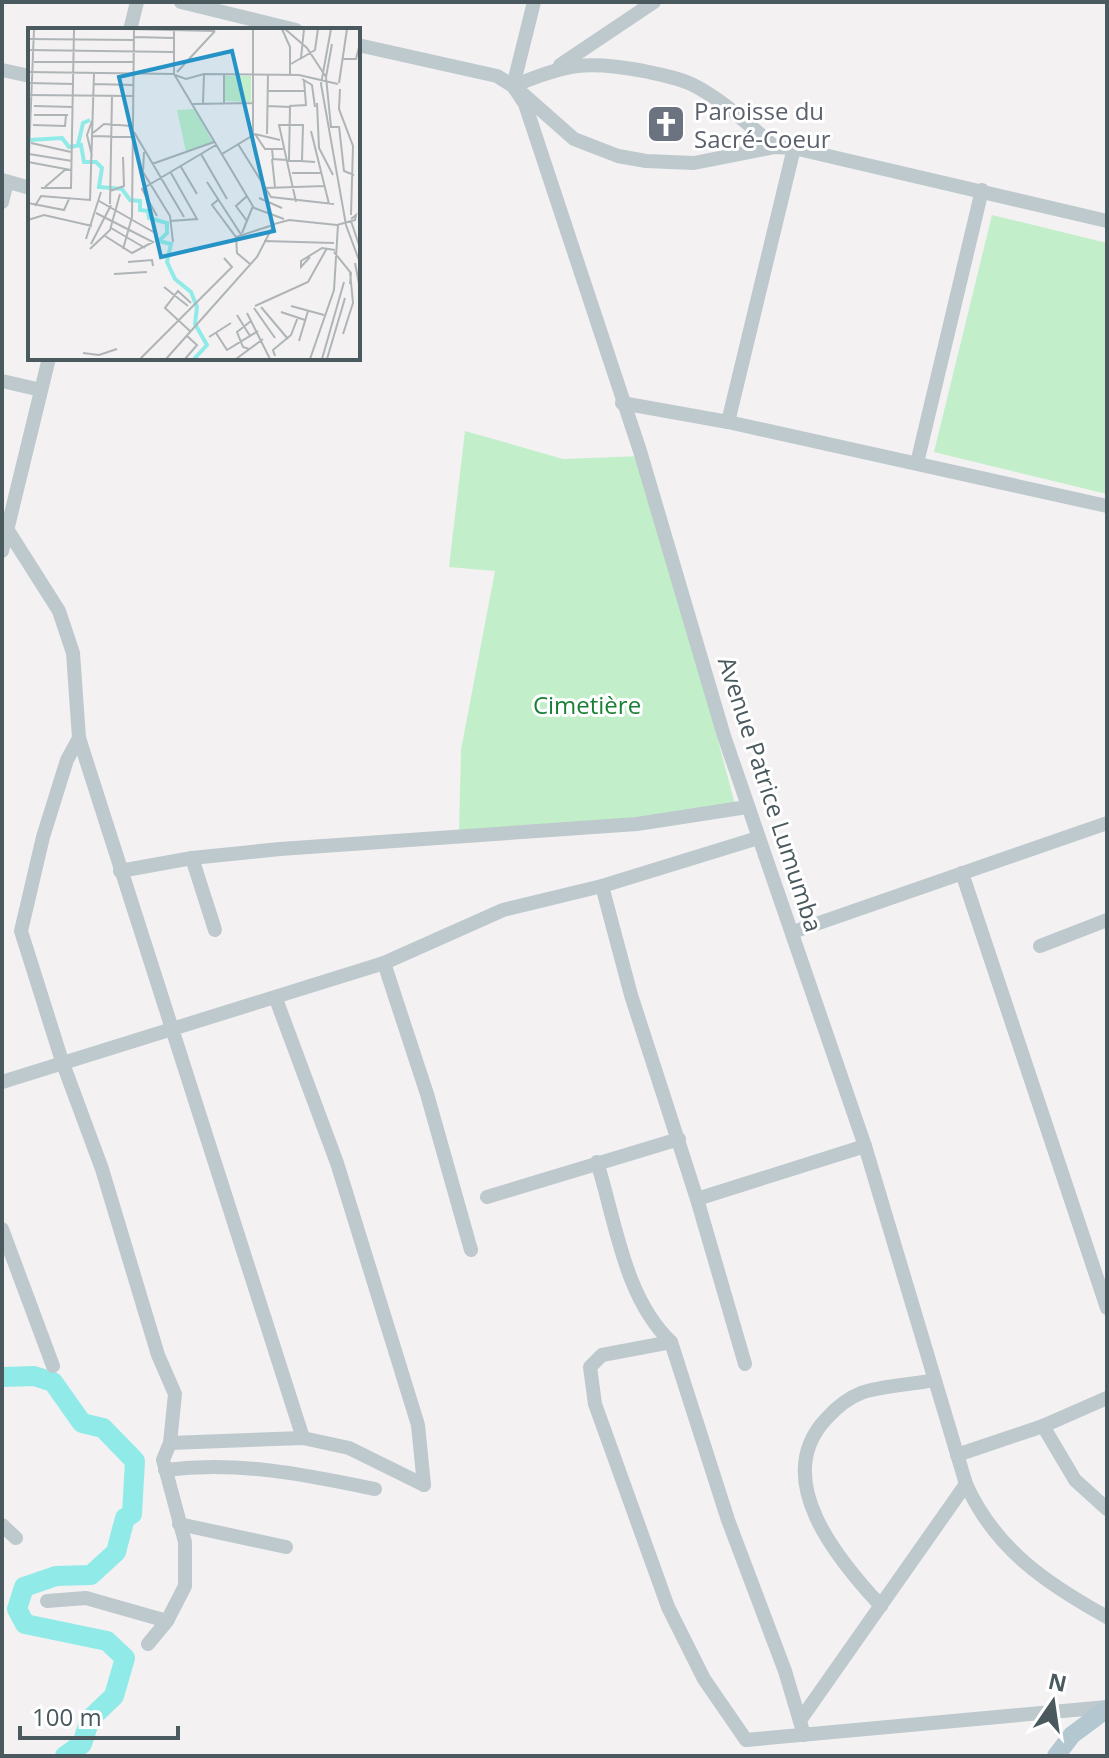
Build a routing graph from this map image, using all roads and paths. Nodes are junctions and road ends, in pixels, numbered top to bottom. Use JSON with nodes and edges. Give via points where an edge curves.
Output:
{"nodes":[{"id":1,"x":137,"y":2,"type":"edge"},
{"id":2,"x":181,"y":2,"type":"edge"},
{"id":3,"x":534,"y":2,"type":"edge"},
{"id":4,"x":654,"y":2,"type":"edge"},
{"id":5,"x":130,"y":28,"type":"edge"},
{"id":6,"x":288,"y":28,"type":"edge"},
{"id":7,"x":360,"y":45,"type":"edge"},
{"id":8,"x":2,"y":70,"type":"edge"},
{"id":9,"x":553,"y":70,"type":"junction"},
{"id":10,"x":28,"y":76,"type":"edge"},
{"id":11,"x":513,"y":86,"type":"junction"},
{"id":12,"x":775,"y":147,"type":"junction"},
{"id":13,"x":794,"y":148,"type":"junction"},
{"id":14,"x":5,"y":181,"type":"edge"},
{"id":15,"x":28,"y":187,"type":"edge"},
{"id":16,"x":982,"y":190,"type":"junction"},
{"id":17,"x":2,"y":202,"type":"edge"},
{"id":18,"x":1107,"y":221,"type":"edge"},
{"id":19,"x":48,"y":360,"type":"edge"},
{"id":20,"x":2,"y":381,"type":"edge"},
{"id":21,"x":41,"y":390,"type":"junction"},
{"id":22,"x":622,"y":403,"type":"junction"},
{"id":23,"x":728,"y":422,"type":"junction"},
{"id":24,"x":917,"y":463,"type":"junction"},
{"id":25,"x":9,"y":482,"type":"edge"},
{"id":26,"x":1107,"y":506,"type":"edge"},
{"id":27,"x":7,"y":529,"type":"junction"},
{"id":28,"x":2,"y":551,"type":"edge"},
{"id":29,"x":79,"y":738,"type":"junction"},
{"id":30,"x":747,"y":807,"type":"junction"},
{"id":31,"x":1107,"y":823,"type":"edge"},
{"id":32,"x":758,"y":838,"type":"junction"},
{"id":33,"x":192,"y":858,"type":"junction"},
{"id":34,"x":120,"y":871,"type":"junction"},
{"id":35,"x":962,"y":873,"type":"junction"},
{"id":36,"x":602,"y":886,"type":"junction"},
{"id":37,"x":1107,"y":920,"type":"edge"},
{"id":38,"x":215,"y":930,"type":"dead end"},
{"id":39,"x":793,"y":932,"type":"junction"},
{"id":40,"x":1040,"y":946,"type":"dead end"},
{"id":41,"x":384,"y":963,"type":"junction"},
{"id":42,"x":276,"y":999,"type":"junction"},
{"id":43,"x":172,"y":1030,"type":"junction"},
{"id":44,"x":62,"y":1061,"type":"junction"},
{"id":45,"x":2,"y":1082,"type":"edge"},
{"id":46,"x":679,"y":1139,"type":"junction"},
{"id":47,"x":865,"y":1146,"type":"junction"},
{"id":48,"x":597,"y":1162,"type":"junction"},
{"id":49,"x":487,"y":1197,"type":"dead end"},
{"id":50,"x":697,"y":1199,"type":"junction"},
{"id":51,"x":2,"y":1229,"type":"edge"},
{"id":52,"x":471,"y":1250,"type":"dead end"},
{"id":53,"x":1107,"y":1308,"type":"edge"},
{"id":54,"x":671,"y":1342,"type":"junction"},
{"id":55,"x":745,"y":1364,"type":"dead end"},
{"id":56,"x":53,"y":1366,"type":"dead end"},
{"id":57,"x":934,"y":1380,"type":"junction"},
{"id":58,"x":1107,"y":1398,"type":"edge"},
{"id":59,"x":1043,"y":1426,"type":"junction"},
{"id":60,"x":303,"y":1438,"type":"junction"},
{"id":61,"x":170,"y":1443,"type":"junction"},
{"id":62,"x":957,"y":1455,"type":"junction"},
{"id":63,"x":165,"y":1470,"type":"junction"},
{"id":64,"x":966,"y":1484,"type":"junction"},
{"id":65,"x":375,"y":1489,"type":"dead end"},
{"id":66,"x":1107,"y":1509,"type":"edge"},
{"id":67,"x":179,"y":1524,"type":"junction"},
{"id":68,"x":2,"y":1525,"type":"edge"},
{"id":69,"x":16,"y":1538,"type":"dead end"},
{"id":70,"x":286,"y":1547,"type":"dead end"},
{"id":71,"x":47,"y":1601,"type":"dead end"},
{"id":72,"x":881,"y":1606,"type":"junction"},
{"id":73,"x":1107,"y":1617,"type":"edge"},
{"id":74,"x":167,"y":1621,"type":"junction"},
{"id":75,"x":148,"y":1644,"type":"dead end"},
{"id":76,"x":1107,"y":1708,"type":"edge"},
{"id":77,"x":801,"y":1719,"type":"junction"},
{"id":78,"x":804,"y":1735,"type":"junction"},
{"id":79,"x":746,"y":1740,"type":"junction"},
{"id":80,"x":753,"y":1756,"type":"edge"},
{"id":81,"x":1056,"y":1756,"type":"edge"}],
"edges":[{"from":1,"to":5,"type":"street"},
{"from":2,"to":6,"type":"street"},
{"from":3,"to":11,"type":"street"},
{"from":4,"to":9,"type":"street"},
{"from":7,"to":11,"type":"street","via":[[497,76]]},
{"from":8,"to":10,"type":"street"},
{"from":9,"to":11,"type":"street"},
{"from":9,"to":12,"type":"street","via":[[593,62],[693,84]]},
{"from":11,"to":12,"type":"street","via":[[574,139],[618,156],[672,165]]},
{"from":11,"to":22,"type":"street","name":"Avenue Patrice Lumumba","via":[[525,104]]},
{"from":12,"to":13,"type":"street"},
{"from":13,"to":16,"type":"street"},
{"from":13,"to":23,"type":"street"},
{"from":14,"to":15,"type":"street"},
{"from":14,"to":17,"type":"street"},
{"from":16,"to":18,"type":"street"},
{"from":16,"to":24,"type":"street"},
{"from":19,"to":21,"type":"street"},
{"from":20,"to":21,"type":"street"},
{"from":21,"to":25,"type":"street"},
{"from":22,"to":23,"type":"street"},
{"from":22,"to":30,"type":"street","name":"Avenue Patrice Lumumba"},
{"from":23,"to":24,"type":"street"},
{"from":24,"to":26,"type":"street"},
{"from":25,"to":27,"type":"street"},
{"from":27,"to":28,"type":"street"},
{"from":27,"to":29,"type":"street","via":[[59,611],[73,653]]},
{"from":29,"to":34,"type":"street"},
{"from":29,"to":44,"type":"street","via":[[43,837],[21,931]]},
{"from":30,"to":32,"type":"street","name":"Avenue Patrice Lumumba"},
{"from":30,"to":33,"type":"street","via":[[637,824]]},
{"from":31,"to":35,"type":"street"},
{"from":32,"to":36,"type":"street"},
{"from":32,"to":39,"type":"street","name":"Avenue Patrice Lumumba"},
{"from":33,"to":34,"type":"street"},
{"from":33,"to":38,"type":"street"},
{"from":34,"to":43,"type":"street"},
{"from":35,"to":39,"type":"street"},
{"from":35,"to":53,"type":"street"},
{"from":36,"to":41,"type":"street","via":[[503,910]]},
{"from":36,"to":46,"type":"street"},
{"from":37,"to":40,"type":"street"},
{"from":39,"to":47,"type":"street","name":"Avenue Patrice Lumumba"},
{"from":41,"to":42,"type":"street"},
{"from":41,"to":52,"type":"street"},
{"from":42,"to":43,"type":"street"},
{"from":42,"to":60,"type":"street","via":[[337,1163],[418,1425],[424,1485],[349,1448]]},
{"from":43,"to":44,"type":"street"},
{"from":43,"to":60,"type":"street"},
{"from":44,"to":45,"type":"street"},
{"from":44,"to":61,"type":"street","via":[[175,1394]]},
{"from":46,"to":48,"type":"street"},
{"from":46,"to":50,"type":"street"},
{"from":47,"to":50,"type":"street"},
{"from":47,"to":57,"type":"street","name":"Avenue Patrice Lumumba"},
{"from":48,"to":49,"type":"street"},
{"from":48,"to":54,"type":"street","via":[[638,1299],[652,1324]]},
{"from":50,"to":55,"type":"street"},
{"from":51,"to":56,"type":"street"},
{"from":54,"to":77,"type":"street","via":[[728,1520]]},
{"from":54,"to":79,"type":"street","via":[[602,1355],[590,1367],[590,1382],[668,1607],[704,1679]]},
{"from":57,"to":62,"type":"street","name":"Avenue Patrice Lumumba"},
{"from":57,"to":72,"type":"street","via":[[860,1394],[836,1409],[807,1447],[805,1490],[847,1570]]},
{"from":58,"to":59,"type":"street"},
{"from":59,"to":62,"type":"street"},
{"from":59,"to":66,"type":"street","via":[[1075,1480]]},
{"from":60,"to":61,"type":"street"},
{"from":61,"to":63,"type":"street"},
{"from":62,"to":64,"type":"street","name":"Avenue Patrice Lumumba"},
{"from":63,"to":65,"type":"street","via":[[265,1467]]},
{"from":63,"to":67,"type":"street"},
{"from":64,"to":72,"type":"street"},
{"from":64,"to":73,"type":"street","name":"Avenue Patrice Lumumba","via":[[988,1524],[1027,1567]]},
{"from":67,"to":70,"type":"street"},
{"from":67,"to":74,"type":"street","via":[[185,1542],[185,1586]]},
{"from":68,"to":69,"type":"street"},
{"from":71,"to":74,"type":"street","via":[[86,1598]]},
{"from":72,"to":77,"type":"street"},
{"from":74,"to":75,"type":"street"},
{"from":76,"to":78,"type":"street"},
{"from":76,"to":81,"type":"main road","via":[[1072,1735]]},
{"from":77,"to":78,"type":"street"},
{"from":78,"to":79,"type":"street"},
{"from":79,"to":80,"type":"street"}]}
